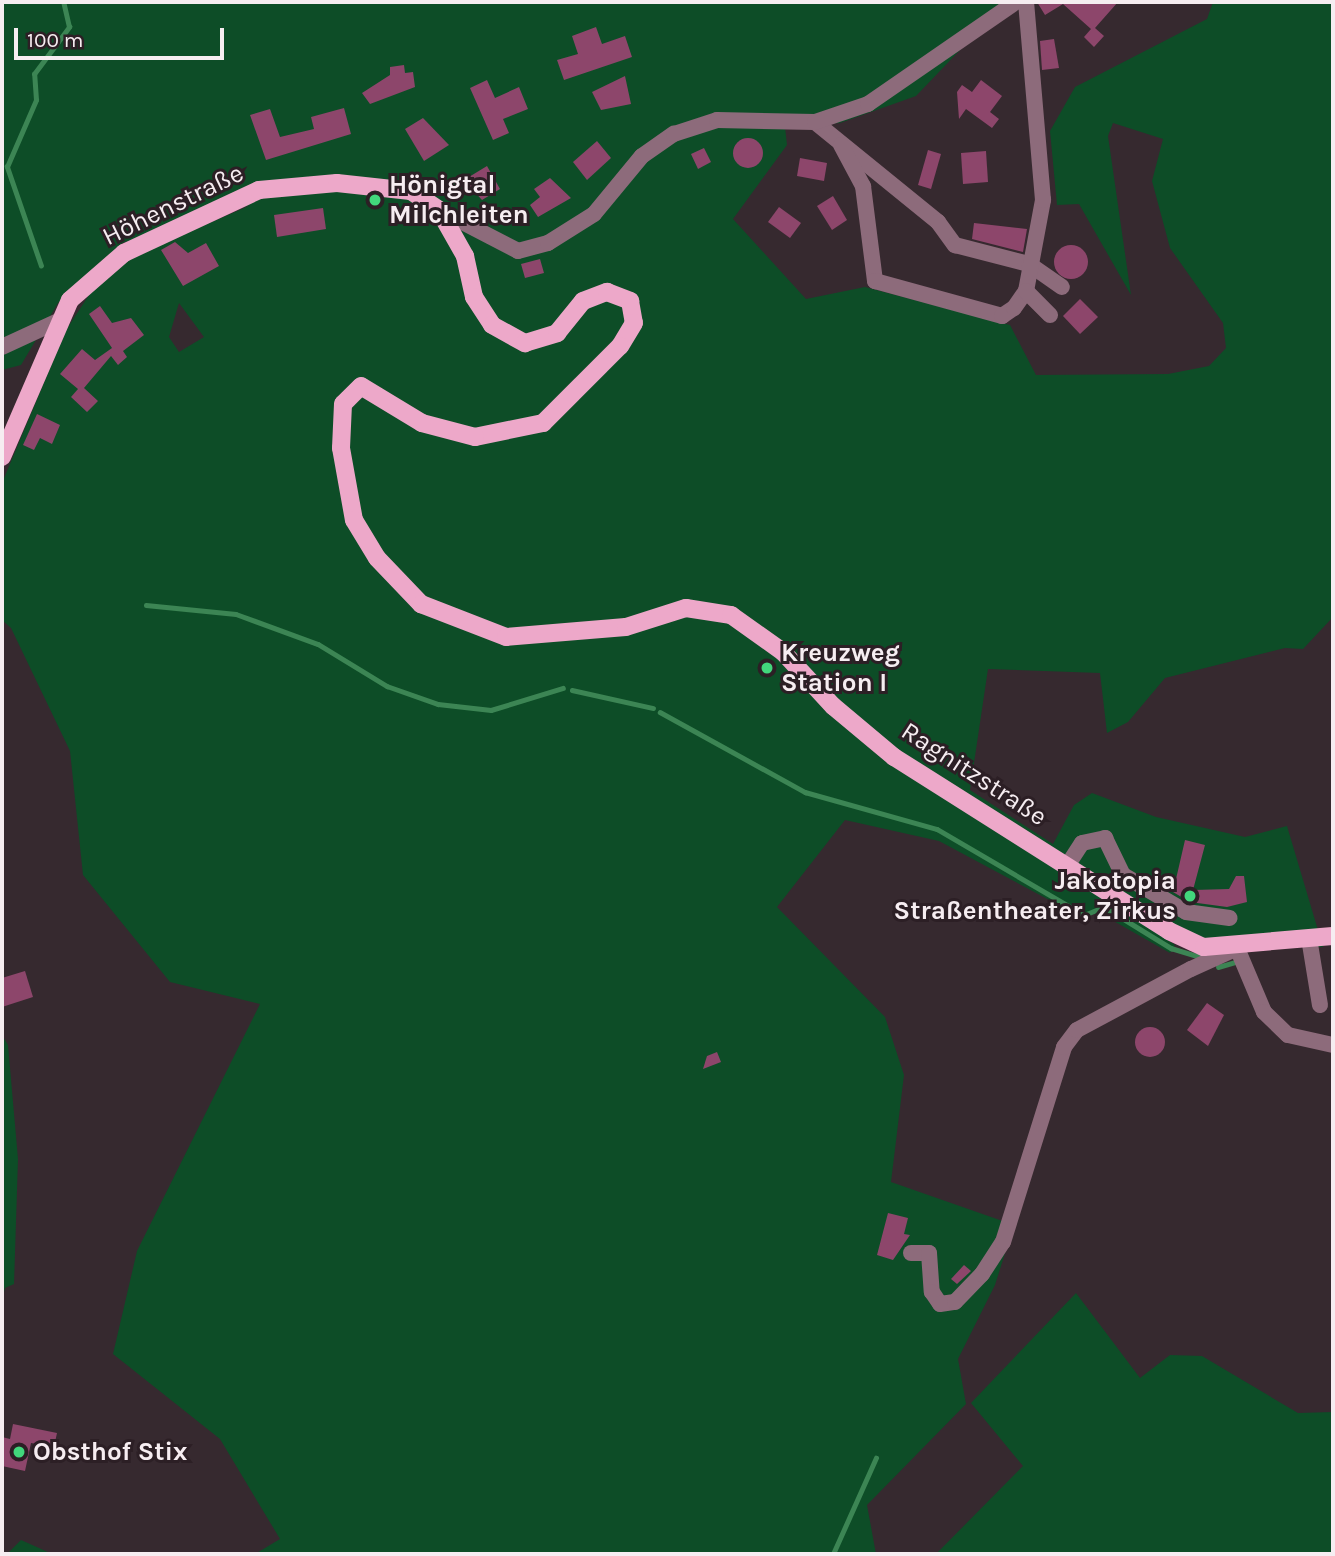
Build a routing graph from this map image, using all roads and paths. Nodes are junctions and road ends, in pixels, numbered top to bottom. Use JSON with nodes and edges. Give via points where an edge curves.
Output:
{"nodes":[{"id":1,"x":1016,"y":2,"type":"edge"},
{"id":2,"x":1026,"y":2,"type":"edge"},
{"id":3,"x":815,"y":121,"type":"junction"},
{"id":4,"x":841,"y":145,"type":"junction"},
{"id":5,"x":439,"y":209,"type":"junction"},
{"id":6,"x":1030,"y":264,"type":"junction"},
{"id":7,"x":1062,"y":287,"type":"dead end"},
{"id":8,"x":1026,"y":290,"type":"junction"},
{"id":9,"x":1050,"y":314,"type":"dead end"},
{"id":10,"x":58,"y":321,"type":"junction"},
{"id":11,"x":2,"y":347,"type":"edge"},
{"id":12,"x":2,"y":457,"type":"edge"},
{"id":13,"x":1067,"y":866,"type":"junction"},
{"id":14,"x":1230,"y":918,"type":"dead end"},
{"id":15,"x":1333,"y":936,"type":"edge"},
{"id":16,"x":1309,"y":937,"type":"junction"},
{"id":17,"x":1237,"y":948,"type":"junction"},
{"id":18,"x":1320,"y":1005,"type":"dead end"},
{"id":19,"x":1333,"y":1045,"type":"edge"},
{"id":20,"x":911,"y":1253,"type":"dead end"}],
"edges":[{"from":1,"to":3,"type":"street","name":"Höhenstraße","via":[[868,104]]},
{"from":2,"to":6,"type":"street","via":[[1043,200]]},
{"from":3,"to":4,"type":"street"},
{"from":3,"to":5,"type":"street","name":"Höhenstraße","via":[[717,120],[674,134],[642,156],[594,214],[548,243],[518,251]]},
{"from":4,"to":6,"type":"street","via":[[938,222],[956,245]]},
{"from":4,"to":8,"type":"street","via":[[863,186],[875,281],[1002,316]]},
{"from":5,"to":10,"type":"main road","name":"Höhenstraße","via":[[411,191],[379,186],[259,190],[124,253],[84,281]]},
{"from":5,"to":13,"type":"main road","name":"Ragnitzstraße","via":[[464,256],[474,298],[492,325],[524,343],[557,332],[583,301],[607,292],[630,301],[634,323],[544,423],[515,430],[475,437],[422,423],[361,386],[344,404],[342,460],[354,520],[377,558],[421,604],[506,637],[626,627],[686,608],[731,615],[783,652],[833,706],[894,757]]},
{"from":6,"to":7,"type":"street"},
{"from":6,"to":8,"type":"street"},
{"from":8,"to":9,"type":"street"},
{"from":10,"to":11,"type":"street"},
{"from":10,"to":12,"type":"main road","name":"Höhenstraße"},
{"from":13,"to":14,"type":"street","via":[[1082,843],[1105,838],[1124,875],[1147,890],[1186,912]]},
{"from":13,"to":17,"type":"main road","name":"Ragnitzstraße","via":[[1169,931],[1204,947]]},
{"from":15,"to":16,"type":"main road","name":"Ragnitzstraße"},
{"from":16,"to":17,"type":"main road","name":"Ragnitzstraße"},
{"from":16,"to":18,"type":"street"},
{"from":17,"to":19,"type":"street","via":[[1264,1012],[1287,1035]]},
{"from":17,"to":20,"type":"street","via":[[1077,1030],[1065,1047],[1003,1242],[955,1302],[940,1304],[933,1292],[929,1253]]}]}
